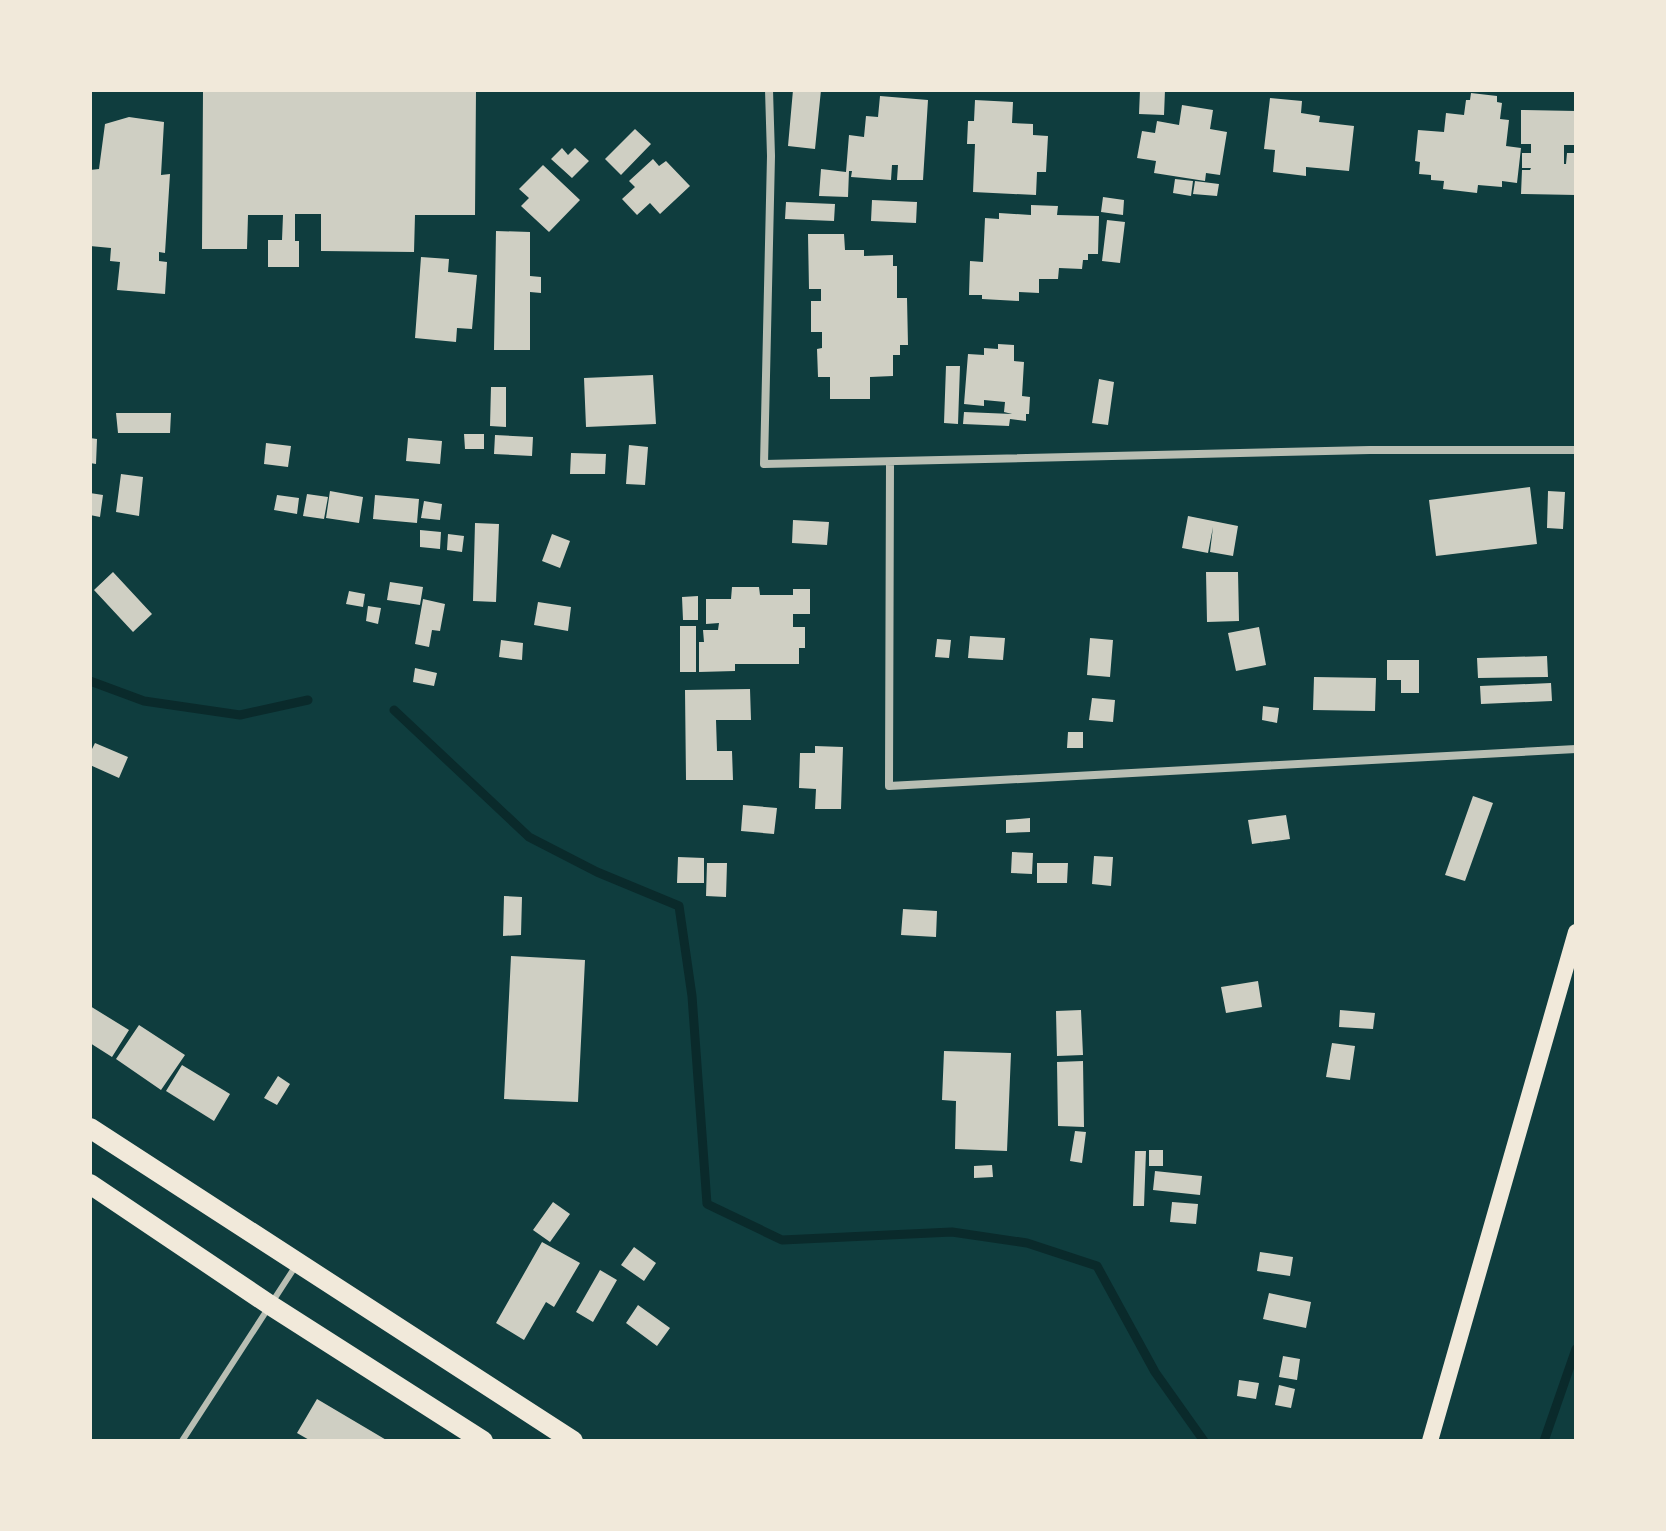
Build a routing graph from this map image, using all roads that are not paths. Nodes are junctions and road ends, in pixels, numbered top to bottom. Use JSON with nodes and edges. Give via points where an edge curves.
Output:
{"nodes":[{"id":1,"x":769,"y":90,"type":"edge"},
{"id":2,"x":1576,"y":450,"type":"edge"},
{"id":3,"x":890,"y":462,"type":"junction"},
{"id":4,"x":1576,"y":749,"type":"edge"},
{"id":5,"x":1576,"y":932,"type":"edge"},
{"id":6,"x":90,"y":1128,"type":"edge"},
{"id":7,"x":90,"y":1184,"type":"edge"},
{"id":8,"x":297,"y":1264,"type":"junction"},
{"id":9,"x":270,"y":1305,"type":"junction"},
{"id":10,"x":182,"y":1441,"type":"edge"},
{"id":11,"x":483,"y":1441,"type":"edge"},
{"id":12,"x":573,"y":1441,"type":"edge"},
{"id":13,"x":1430,"y":1441,"type":"edge"}],
"edges":[{"from":1,"to":3,"type":"street","via":[[764,464]]},
{"from":2,"to":3,"type":"street"},
{"from":3,"to":4,"type":"street","via":[[889,786]]},
{"from":5,"to":13,"type":"main road"},
{"from":6,"to":8,"type":"main road"},
{"from":7,"to":9,"type":"main road"},
{"from":8,"to":9,"type":"lane"},
{"from":8,"to":12,"type":"main road"},
{"from":9,"to":10,"type":"lane"},
{"from":9,"to":11,"type":"main road"}]}
